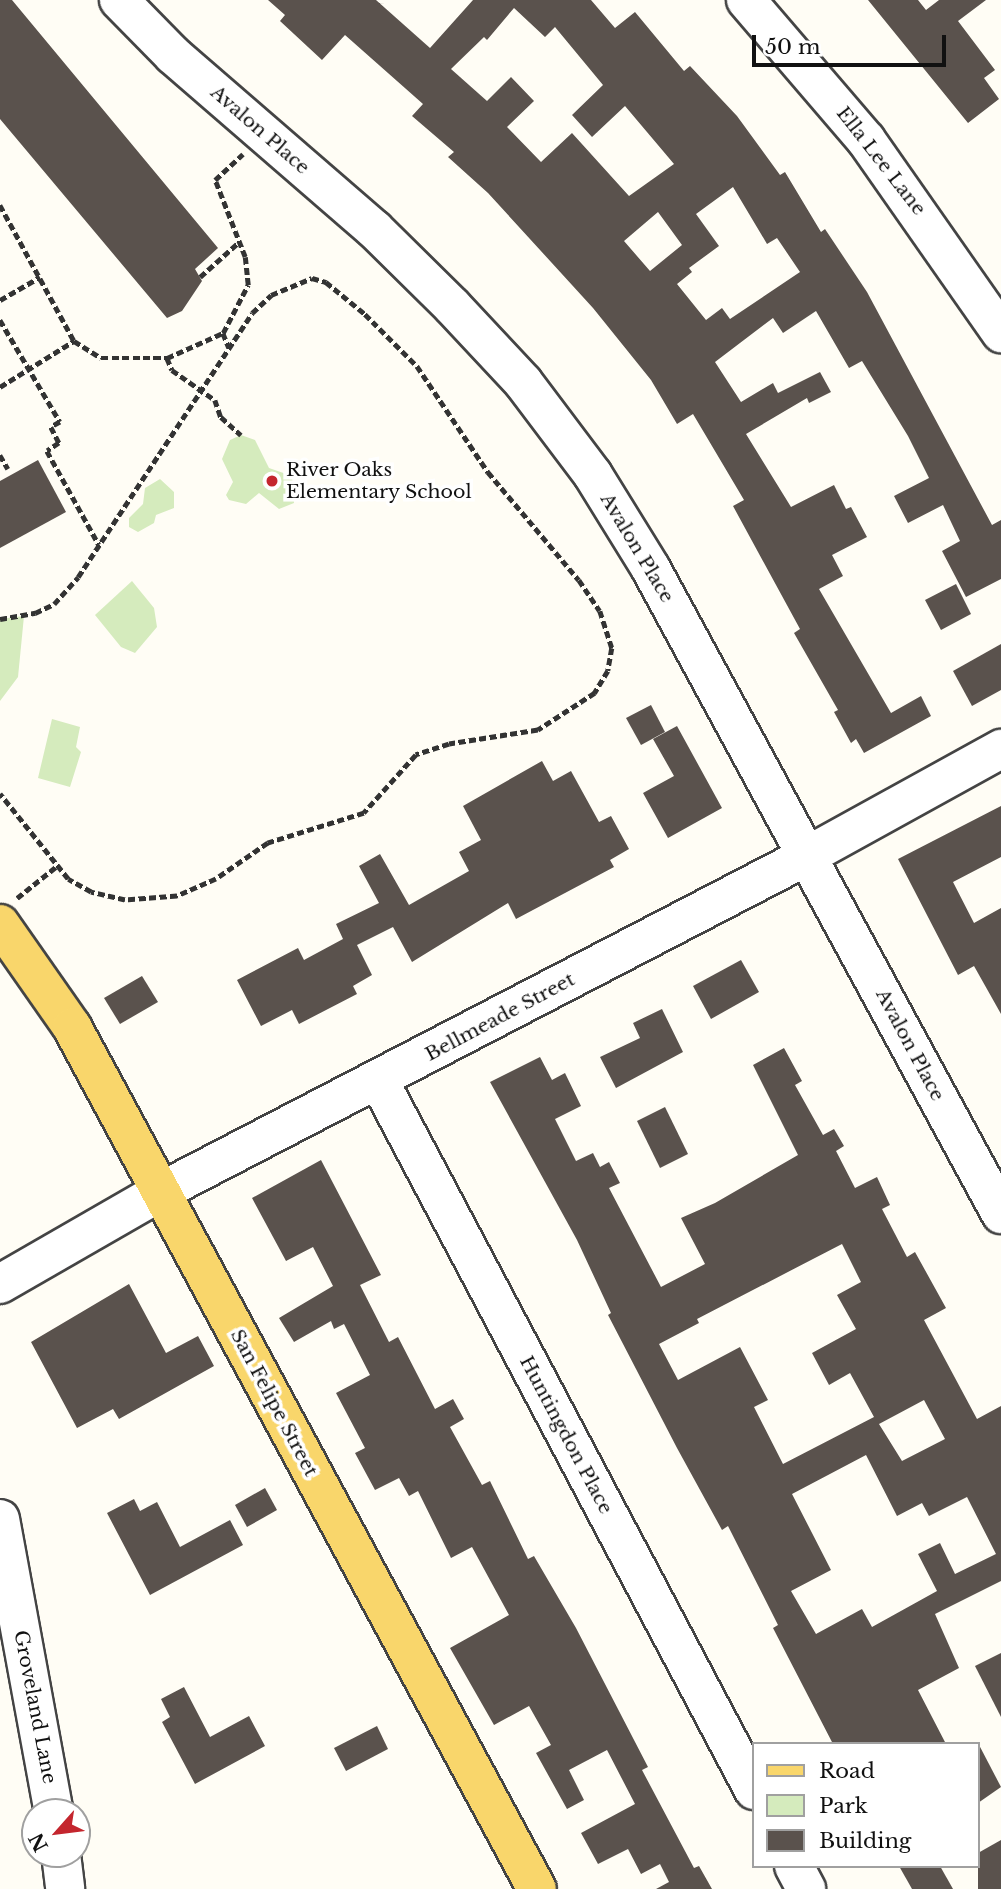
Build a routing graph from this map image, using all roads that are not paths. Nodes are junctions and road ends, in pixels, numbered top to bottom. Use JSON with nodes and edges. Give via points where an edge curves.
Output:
{"nodes":[{"id":1,"x":118,"y":0,"type":"edge"},
{"id":2,"x":746,"y":0,"type":"edge"},
{"id":3,"x":1001,"y":333,"type":"edge"},
{"id":4,"x":1001,"y":749,"type":"edge"},
{"id":5,"x":807,"y":856,"type":"junction"},
{"id":6,"x":5,"y":913,"type":"edge"},
{"id":7,"x":379,"y":1081,"type":"junction"},
{"id":8,"x":160,"y":1192,"type":"junction"},
{"id":9,"x":1001,"y":1214,"type":"edge"},
{"id":10,"x":0,"y":1284,"type":"edge"},
{"id":11,"x":0,"y":1519,"type":"edge"},
{"id":12,"x":752,"y":1786,"type":"edge"},
{"id":13,"x":51,"y":1798,"type":"edge"},
{"id":14,"x":63,"y":1868,"type":"edge"},
{"id":15,"x":795,"y":1868,"type":"edge"},
{"id":16,"x":65,"y":1889,"type":"edge"},
{"id":17,"x":537,"y":1889,"type":"edge"},
{"id":18,"x":806,"y":1889,"type":"edge"}],
"edges":[{"from":1,"to":5,"type":"street","name":"Avalon Place","via":[[173,55],[374,229],[523,382],[593,475],[651,569]]},
{"from":2,"to":3,"type":"street","name":"Ella Lee Lane","via":[[866,140],[930,225]]},
{"from":4,"to":5,"type":"street","name":"Bellmeade Street"},
{"from":5,"to":7,"type":"street","name":"Bellmeade Street"},
{"from":5,"to":9,"type":"street","name":"Avalon Place"},
{"from":6,"to":8,"type":"main road","name":"San Felipe Street"},
{"from":7,"to":8,"type":"street","name":"Bellmeade Street"},
{"from":7,"to":12,"type":"street","name":"Huntingdon Place"},
{"from":8,"to":10,"type":"street","name":"Bellmeade Street"},
{"from":8,"to":17,"type":"main road","name":"San Felipe Street"},
{"from":11,"to":13,"type":"street","name":"Groveland Lane"},
{"from":14,"to":16,"type":"street"},
{"from":15,"to":18,"type":"street"}]}
